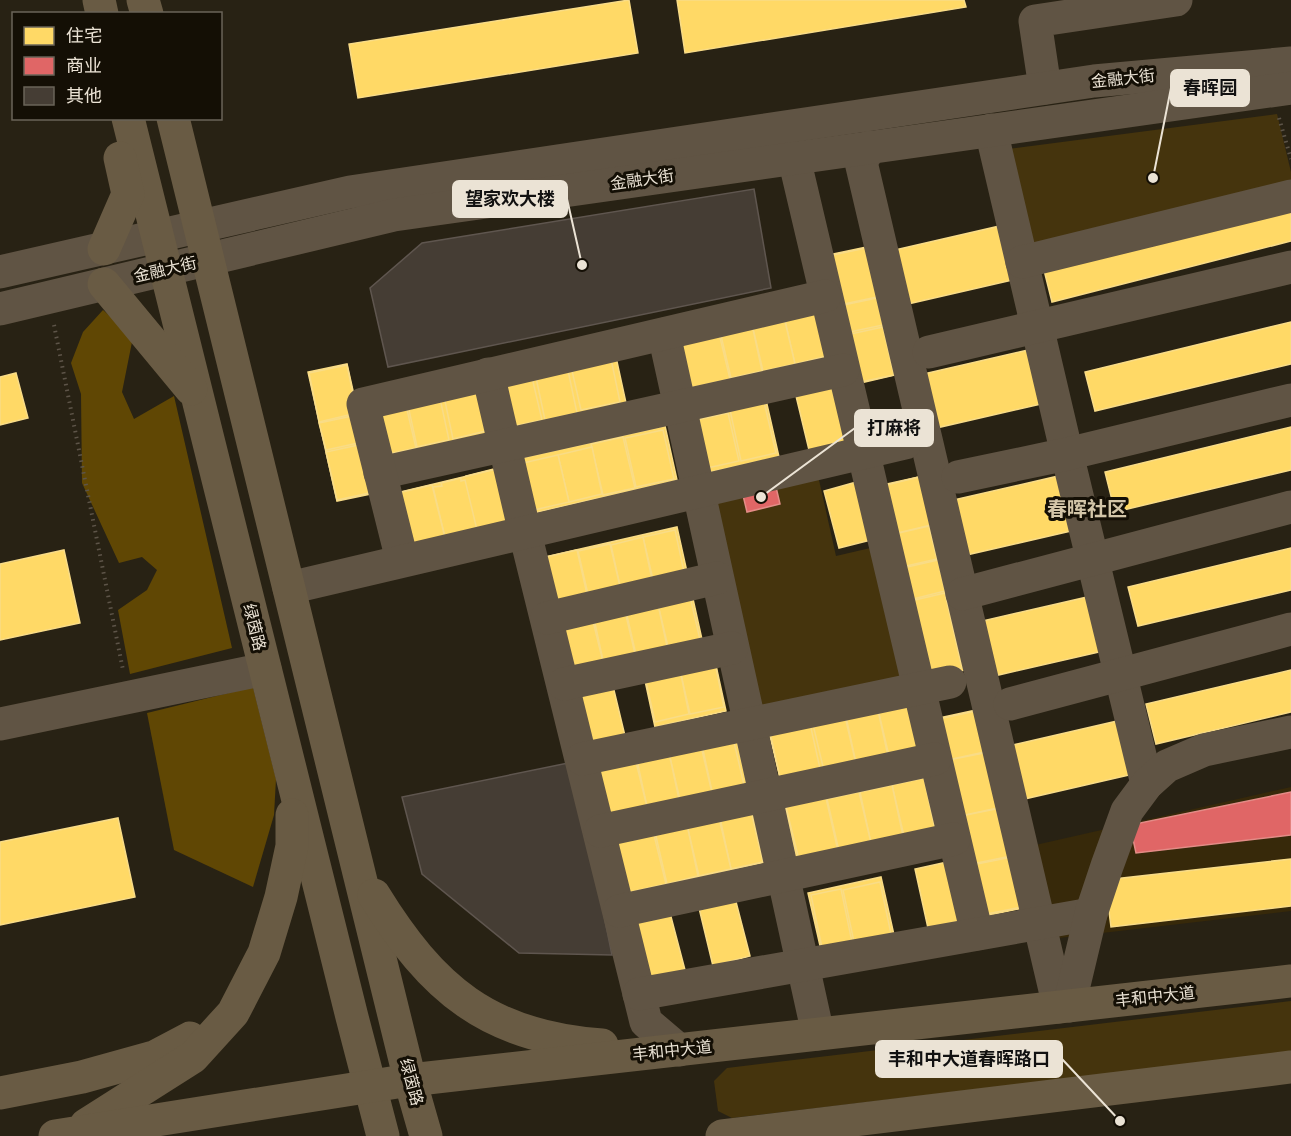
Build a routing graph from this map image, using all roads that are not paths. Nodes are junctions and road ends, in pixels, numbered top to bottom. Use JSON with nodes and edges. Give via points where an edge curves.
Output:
{"nodes":[{"id":1,"x":1176,"y":0,"type":"edge"},
{"id":2,"x":1291,"y":63,"type":"edge"},
{"id":3,"x":1045,"y":88,"type":"junction"},
{"id":4,"x":1281,"y":90,"type":"edge"},
{"id":5,"x":112,"y":120,"type":"edge"},
{"id":6,"x":129,"y":120,"type":"edge"},
{"id":7,"x":174,"y":120,"type":"edge"},
{"id":8,"x":991,"y":130,"type":"junction"},
{"id":9,"x":870,"y":147,"type":"junction"},
{"id":10,"x":794,"y":158,"type":"junction"},
{"id":11,"x":1291,"y":196,"type":"edge"},
{"id":12,"x":200,"y":226,"type":"junction"},
{"id":13,"x":158,"y":236,"type":"junction"},
{"id":14,"x":104,"y":249,"type":"junction"},
{"id":15,"x":207,"y":259,"type":"junction"},
{"id":16,"x":1022,"y":262,"type":"junction"},
{"id":17,"x":1291,"y":267,"type":"edge"},
{"id":18,"x":166,"y":269,"type":"junction"},
{"id":19,"x":0,"y":272,"type":"edge"},
{"id":20,"x":105,"y":284,"type":"junction"},
{"id":21,"x":825,"y":296,"type":"junction"},
{"id":22,"x":0,"y":309,"type":"edge"},
{"id":23,"x":1037,"y":327,"type":"junction"},
{"id":24,"x":664,"y":334,"type":"junction"},
{"id":25,"x":928,"y":352,"type":"dead end"},
{"id":26,"x":843,"y":370,"type":"junction"},
{"id":27,"x":488,"y":374,"type":"junction"},
{"id":28,"x":198,"y":397,"type":"junction"},
{"id":29,"x":1291,"y":400,"type":"edge"},
{"id":30,"x":679,"y":407,"type":"junction"},
{"id":31,"x":905,"y":443,"type":"dead end"},
{"id":32,"x":506,"y":445,"type":"junction"},
{"id":33,"x":863,"y":453,"type":"junction"},
{"id":34,"x":1067,"y":454,"type":"junction"},
{"id":35,"x":380,"y":473,"type":"junction"},
{"id":36,"x":958,"y":477,"type":"dead end"},
{"id":37,"x":698,"y":492,"type":"junction"},
{"id":38,"x":1291,"y":507,"type":"edge"},
{"id":39,"x":525,"y":533,"type":"junction"},
{"id":40,"x":1094,"y":559,"type":"junction"},
{"id":41,"x":402,"y":561,"type":"junction"},
{"id":42,"x":717,"y":578,"type":"junction"},
{"id":43,"x":289,"y":588,"type":"junction"},
{"id":44,"x":962,"y":594,"type":"junction"},
{"id":45,"x":547,"y":618,"type":"junction"},
{"id":46,"x":1291,"y":629,"type":"edge"},
{"id":47,"x":732,"y":648,"type":"junction"},
{"id":48,"x":265,"y":669,"type":"junction"},
{"id":49,"x":1121,"y":675,"type":"junction"},
{"id":50,"x":951,"y":682,"type":"dead end"},
{"id":51,"x":564,"y":684,"type":"junction"},
{"id":52,"x":919,"y":688,"type":"junction"},
{"id":53,"x":1010,"y":704,"type":"dead end"},
{"id":54,"x":749,"y":723,"type":"junction"},
{"id":55,"x":0,"y":724,"type":"edge"},
{"id":56,"x":1291,"y":732,"type":"edge"},
{"id":57,"x":582,"y":759,"type":"junction"},
{"id":58,"x":936,"y":759,"type":"junction"},
{"id":59,"x":293,"y":780,"type":"junction"},
{"id":60,"x":1147,"y":783,"type":"junction"},
{"id":61,"x":765,"y":795,"type":"junction"},
{"id":62,"x":600,"y":831,"type":"junction"},
{"id":63,"x":954,"y":839,"type":"junction"},
{"id":64,"x":358,"y":867,"type":"junction"},
{"id":65,"x":783,"y":876,"type":"junction"},
{"id":66,"x":619,"y":911,"type":"junction"},
{"id":67,"x":1092,"y":914,"type":"junction"},
{"id":68,"x":1039,"y":923,"type":"junction"},
{"id":69,"x":977,"y":934,"type":"junction"},
{"id":70,"x":802,"y":965,"type":"junction"},
{"id":71,"x":1291,"y":981,"type":"edge"},
{"id":72,"x":639,"y":994,"type":"junction"},
{"id":73,"x":1064,"y":1006,"type":"junction"},
{"id":74,"x":233,"y":1013,"type":"junction"},
{"id":75,"x":818,"y":1034,"type":"junction"},
{"id":76,"x":679,"y":1050,"type":"junction"},
{"id":77,"x":1291,"y":1066,"type":"edge"},
{"id":78,"x":410,"y":1080,"type":"junction"},
{"id":79,"x":369,"y":1086,"type":"junction"},
{"id":80,"x":0,"y":1093,"type":"edge"},
{"id":81,"x":63,"y":1135,"type":"edge"},
{"id":82,"x":383,"y":1136,"type":"edge"},
{"id":83,"x":426,"y":1136,"type":"edge"},
{"id":84,"x":722,"y":1136,"type":"edge"}],
"edges":[{"from":1,"to":3,"type":"street","via":[[1035,21]]},
{"from":2,"to":3,"type":"street","name":"金融大街"},
{"from":3,"to":12,"type":"street","name":"金融大街","via":[[350,192]]},
{"from":4,"to":8,"type":"street","name":"金融大街"},
{"from":5,"to":14,"type":"main road","via":[[128,194]]},
{"from":6,"to":13,"type":"main road","name":"绿茵路"},
{"from":7,"to":12,"type":"main road","name":"绿茵路"},
{"from":8,"to":9,"type":"street","name":"金融大街"},
{"from":8,"to":16,"type":"street"},
{"from":9,"to":10,"type":"street","name":"金融大街"},
{"from":9,"to":44,"type":"street","via":[[861,162]]},
{"from":10,"to":15,"type":"street","name":"金融大街","via":[[393,215]]},
{"from":10,"to":21,"type":"street"},
{"from":11,"to":16,"type":"street"},
{"from":12,"to":13,"type":"street","name":"金融大街"},
{"from":12,"to":15,"type":"main road","name":"绿茵路"},
{"from":13,"to":14,"type":"street","name":"金融大街"},
{"from":13,"to":18,"type":"main road","name":"绿茵路"},
{"from":14,"to":19,"type":"street","name":"金融大街"},
{"from":15,"to":18,"type":"street","name":"金融大街"},
{"from":15,"to":43,"type":"main road","name":"绿茵路"},
{"from":16,"to":23,"type":"street"},
{"from":17,"to":23,"type":"street"},
{"from":18,"to":20,"type":"street","name":"金融大街"},
{"from":18,"to":28,"type":"main road","name":"绿茵路"},
{"from":20,"to":22,"type":"street","name":"金融大街"},
{"from":20,"to":28,"type":"main road"},
{"from":21,"to":24,"type":"street"},
{"from":21,"to":26,"type":"street"},
{"from":23,"to":25,"type":"street"},
{"from":23,"to":34,"type":"street"},
{"from":24,"to":27,"type":"street"},
{"from":24,"to":30,"type":"street"},
{"from":26,"to":30,"type":"street"},
{"from":26,"to":33,"type":"street"},
{"from":27,"to":32,"type":"street"},
{"from":27,"to":35,"type":"street","via":[[363,404]]},
{"from":28,"to":48,"type":"main road","name":"绿茵路"},
{"from":29,"to":34,"type":"street"},
{"from":30,"to":32,"type":"street"},
{"from":30,"to":37,"type":"street"},
{"from":31,"to":33,"type":"street"},
{"from":32,"to":35,"type":"street"},
{"from":32,"to":39,"type":"street"},
{"from":33,"to":37,"type":"street"},
{"from":33,"to":52,"type":"street"},
{"from":34,"to":36,"type":"street"},
{"from":34,"to":40,"type":"street"},
{"from":35,"to":41,"type":"street"},
{"from":37,"to":39,"type":"street"},
{"from":37,"to":42,"type":"street"},
{"from":38,"to":40,"type":"street"},
{"from":39,"to":41,"type":"street"},
{"from":39,"to":45,"type":"street"},
{"from":40,"to":44,"type":"street"},
{"from":40,"to":49,"type":"street"},
{"from":41,"to":43,"type":"street"},
{"from":42,"to":45,"type":"street"},
{"from":42,"to":47,"type":"street"},
{"from":43,"to":64,"type":"main road","name":"绿茵路"},
{"from":44,"to":68,"type":"street"},
{"from":45,"to":51,"type":"street"},
{"from":46,"to":49,"type":"street"},
{"from":47,"to":51,"type":"street"},
{"from":47,"to":54,"type":"street"},
{"from":48,"to":55,"type":"street"},
{"from":48,"to":59,"type":"main road","name":"绿茵路"},
{"from":49,"to":53,"type":"street"},
{"from":49,"to":60,"type":"street"},
{"from":50,"to":52,"type":"street"},
{"from":51,"to":57,"type":"street"},
{"from":52,"to":54,"type":"street"},
{"from":52,"to":58,"type":"street"},
{"from":54,"to":57,"type":"street"},
{"from":54,"to":61,"type":"street"},
{"from":56,"to":60,"type":"street","via":[[1204,750],[1167,766]]},
{"from":57,"to":62,"type":"street"},
{"from":58,"to":61,"type":"street"},
{"from":58,"to":63,"type":"street"},
{"from":59,"to":74,"type":"main road","via":[[292,846],[281,897],[264,953]]},
{"from":59,"to":79,"type":"main road","name":"绿茵路"},
{"from":60,"to":67,"type":"street","via":[[1127,811]]},
{"from":61,"to":62,"type":"street"},
{"from":61,"to":65,"type":"street"},
{"from":62,"to":66,"type":"street"},
{"from":63,"to":65,"type":"street"},
{"from":63,"to":69,"type":"street"},
{"from":64,"to":76,"type":"main road","via":[[394,927],[426,969],[462,1000],[496,1020],[567,1042]]},
{"from":64,"to":78,"type":"main road","name":"绿茵路"},
{"from":65,"to":66,"type":"street"},
{"from":65,"to":70,"type":"street"},
{"from":66,"to":72,"type":"street"},
{"from":67,"to":68,"type":"street"},
{"from":67,"to":73,"type":"street"},
{"from":68,"to":69,"type":"street"},
{"from":68,"to":73,"type":"street"},
{"from":69,"to":70,"type":"street"},
{"from":70,"to":72,"type":"street"},
{"from":70,"to":75,"type":"street"},
{"from":71,"to":73,"type":"main road","name":"丰和中大道"},
{"from":72,"to":76,"type":"street","via":[[646,1022]]},
{"from":73,"to":75,"type":"main road","name":"丰和中大道"},
{"from":74,"to":80,"type":"main road","via":[[154,1057],[82,1077]]},
{"from":74,"to":81,"type":"main road","via":[[193,1057],[139,1093]]},
{"from":75,"to":76,"type":"main road","name":"丰和中大道"},
{"from":76,"to":78,"type":"main road","name":"丰和中大道"},
{"from":77,"to":84,"type":"main road"},
{"from":78,"to":79,"type":"main road","name":"丰和中大道"},
{"from":78,"to":83,"type":"main road","name":"绿茵路"},
{"from":79,"to":81,"type":"main road","name":"丰和中大道"},
{"from":79,"to":82,"type":"main road","name":"绿茵路"}]}
